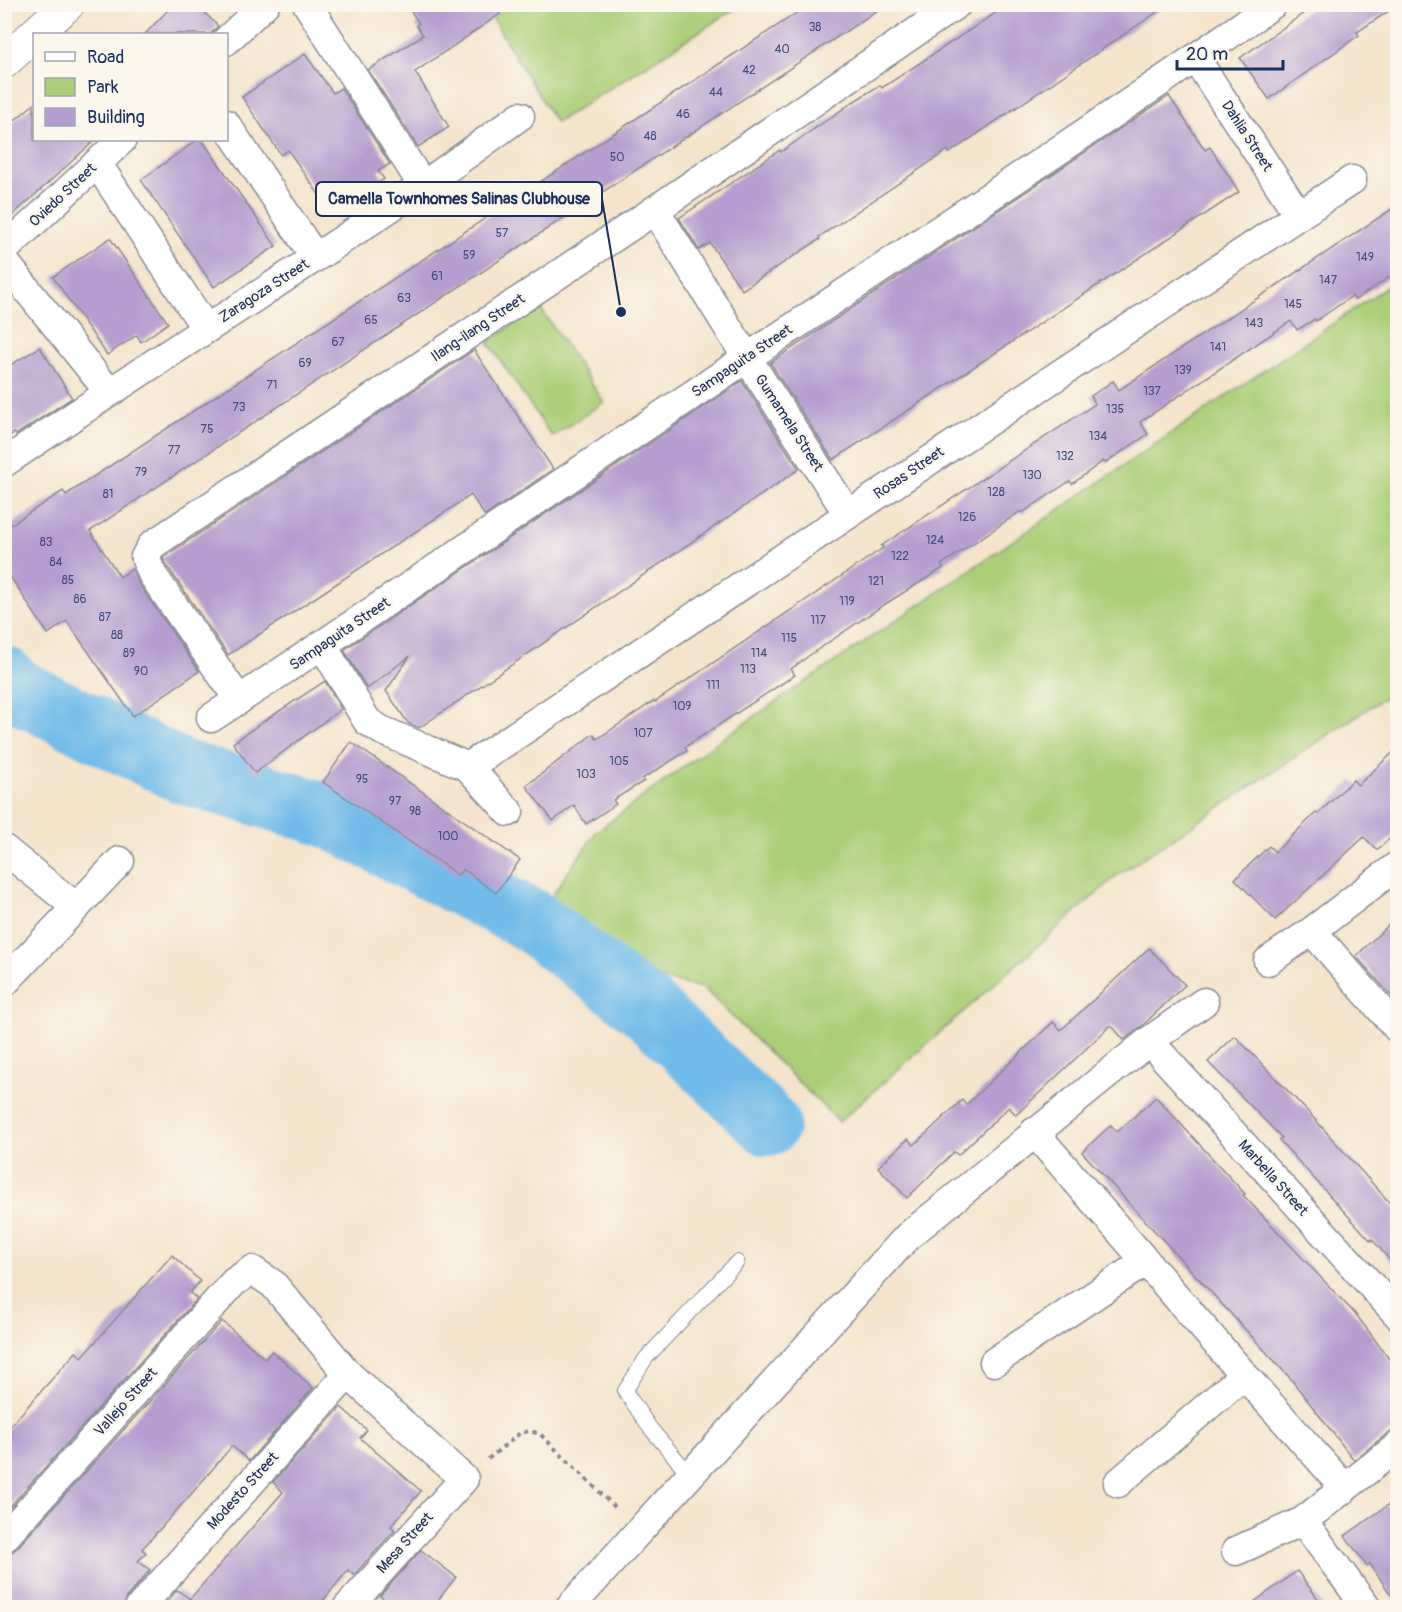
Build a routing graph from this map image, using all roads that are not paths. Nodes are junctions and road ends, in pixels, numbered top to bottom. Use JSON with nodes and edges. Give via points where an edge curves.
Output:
{"nodes":[{"id":1,"x":68,"y":4,"type":"edge"},
{"id":2,"x":265,"y":4,"type":"edge"},
{"id":3,"x":307,"y":4,"type":"edge"},
{"id":4,"x":957,"y":4,"type":"edge"},
{"id":5,"x":1273,"y":4,"type":"edge"},
{"id":6,"x":34,"y":33,"type":"edge"},
{"id":7,"x":33,"y":34,"type":"edge"},
{"id":8,"x":228,"y":39,"type":"edge"},
{"id":9,"x":18,"y":47,"type":"edge"},
{"id":10,"x":1196,"y":58,"type":"junction"},
{"id":11,"x":520,"y":116,"type":"dead end"},
{"id":12,"x":228,"y":127,"type":"edge"},
{"id":13,"x":121,"y":141,"type":"edge"},
{"id":14,"x":97,"y":163,"type":"junction"},
{"id":15,"x":1352,"y":180,"type":"dead end"},
{"id":16,"x":423,"y":186,"type":"junction"},
{"id":17,"x":655,"y":210,"type":"junction"},
{"id":18,"x":1298,"y":214,"type":"junction"},
{"id":19,"x":4,"y":250,"type":"edge"},
{"id":20,"x":315,"y":257,"type":"junction"},
{"id":21,"x":4,"y":261,"type":"edge"},
{"id":22,"x":206,"y":329,"type":"junction"},
{"id":23,"x":747,"y":358,"type":"junction"},
{"id":24,"x":109,"y":392,"type":"junction"},
{"id":25,"x":4,"y":463,"type":"edge"},
{"id":26,"x":848,"y":514,"type":"junction"},
{"id":27,"x":323,"y":646,"type":"junction"},
{"id":28,"x":239,"y":700,"type":"junction"},
{"id":29,"x":211,"y":718,"type":"dead end"},
{"id":30,"x":468,"y":767,"type":"junction"},
{"id":31,"x":509,"y":812,"type":"dead end"},
{"id":32,"x":4,"y":849,"type":"edge"},
{"id":33,"x":120,"y":861,"type":"dead end"},
{"id":34,"x":1398,"y":865,"type":"edge"},
{"id":35,"x":76,"y":907,"type":"junction"},
{"id":36,"x":1312,"y":931,"type":"junction"},
{"id":37,"x":1268,"y":961,"type":"dead end"},
{"id":38,"x":4,"y":983,"type":"edge"},
{"id":39,"x":1204,"y":1002,"type":"dead end"},
{"id":40,"x":1398,"y":1029,"type":"edge"},
{"id":41,"x":1149,"y":1041,"type":"junction"},
{"id":42,"x":1034,"y":1132,"type":"junction"},
{"id":43,"x":737,"y":1262,"type":"dead end"},
{"id":44,"x":1146,"y":1262,"type":"junction"},
{"id":45,"x":1398,"y":1315,"type":"edge"},
{"id":46,"x":994,"y":1362,"type":"dead end"},
{"id":47,"x":348,"y":1374,"type":"junction"},
{"id":48,"x":1244,"y":1375,"type":"junction"},
{"id":49,"x":1398,"y":1446,"type":"edge"},
{"id":50,"x":690,"y":1475,"type":"junction"},
{"id":51,"x":1118,"y":1484,"type":"dead end"},
{"id":52,"x":1345,"y":1488,"type":"junction"},
{"id":53,"x":1303,"y":1521,"type":"junction"},
{"id":54,"x":4,"y":1538,"type":"edge"},
{"id":55,"x":1236,"y":1551,"type":"dead end"},
{"id":56,"x":139,"y":1608,"type":"edge"},
{"id":57,"x":347,"y":1608,"type":"edge"},
{"id":58,"x":569,"y":1608,"type":"edge"},
{"id":59,"x":1367,"y":1608,"type":"edge"}],
"edges":[{"from":1,"to":6,"type":"street"},
{"from":2,"to":8,"type":"street"},
{"from":3,"to":16,"type":"street"},
{"from":4,"to":17,"type":"street","name":"Ilang-ilang Street"},
{"from":5,"to":10,"type":"street","name":"Sampaguita Street"},
{"from":7,"to":9,"type":"street"},
{"from":10,"to":18,"type":"street","name":"Dahlia Street"},
{"from":10,"to":23,"type":"street","name":"Sampaguita Street"},
{"from":11,"to":16,"type":"street","name":"Zaragoza Street"},
{"from":12,"to":20,"type":"street"},
{"from":13,"to":14,"type":"street","name":"Oviedo Street"},
{"from":14,"to":19,"type":"street","name":"Oviedo Street"},
{"from":14,"to":22,"type":"street"},
{"from":15,"to":18,"type":"street","name":"Rosas Street"},
{"from":16,"to":20,"type":"street","name":"Zaragoza Street"},
{"from":17,"to":23,"type":"street","name":"Gumamela Street"},
{"from":17,"to":28,"type":"street","name":"Ilang-ilang Street","via":[[152,545],[144,557],[152,574]]},
{"from":18,"to":26,"type":"street","name":"Rosas Street"},
{"from":20,"to":22,"type":"street","name":"Zaragoza Street"},
{"from":21,"to":24,"type":"street"},
{"from":22,"to":24,"type":"street","name":"Zaragoza Street"},
{"from":23,"to":26,"type":"street","name":"Gumamela Street"},
{"from":23,"to":27,"type":"street","name":"Sampaguita Street"},
{"from":24,"to":25,"type":"street","name":"Zaragoza Street"},
{"from":26,"to":30,"type":"street","name":"Rosas Street"},
{"from":27,"to":28,"type":"street","name":"Sampaguita Street"},
{"from":27,"to":30,"type":"street","via":[[367,721]]},
{"from":28,"to":29,"type":"street","name":"Sampaguita Street"},
{"from":30,"to":31,"type":"street"},
{"from":32,"to":35,"type":"street"},
{"from":33,"to":35,"type":"street"},
{"from":34,"to":36,"type":"street"},
{"from":35,"to":38,"type":"street"},
{"from":36,"to":37,"type":"street"},
{"from":36,"to":40,"type":"street"},
{"from":39,"to":41,"type":"street"},
{"from":41,"to":42,"type":"street"},
{"from":41,"to":45,"type":"street","name":"Marbella Street"},
{"from":42,"to":44,"type":"street"},
{"from":42,"to":50,"type":"street","via":[[908,1236]]},
{"from":43,"to":50,"type":"lane","via":[[646,1358],[625,1391]]},
{"from":44,"to":46,"type":"street"},
{"from":44,"to":48,"type":"street"},
{"from":47,"to":54,"type":"street","name":"Vallejo Street","via":[[273,1284],[252,1270],[234,1282]]},
{"from":47,"to":56,"type":"street","name":"Modesto Street"},
{"from":47,"to":57,"type":"street","name":"Mesa Street","via":[[464,1479]]},
{"from":48,"to":51,"type":"street"},
{"from":48,"to":52,"type":"street"},
{"from":49,"to":52,"type":"street"},
{"from":50,"to":58,"type":"street"},
{"from":52,"to":53,"type":"street"},
{"from":53,"to":55,"type":"street"},
{"from":53,"to":59,"type":"street"}]}
